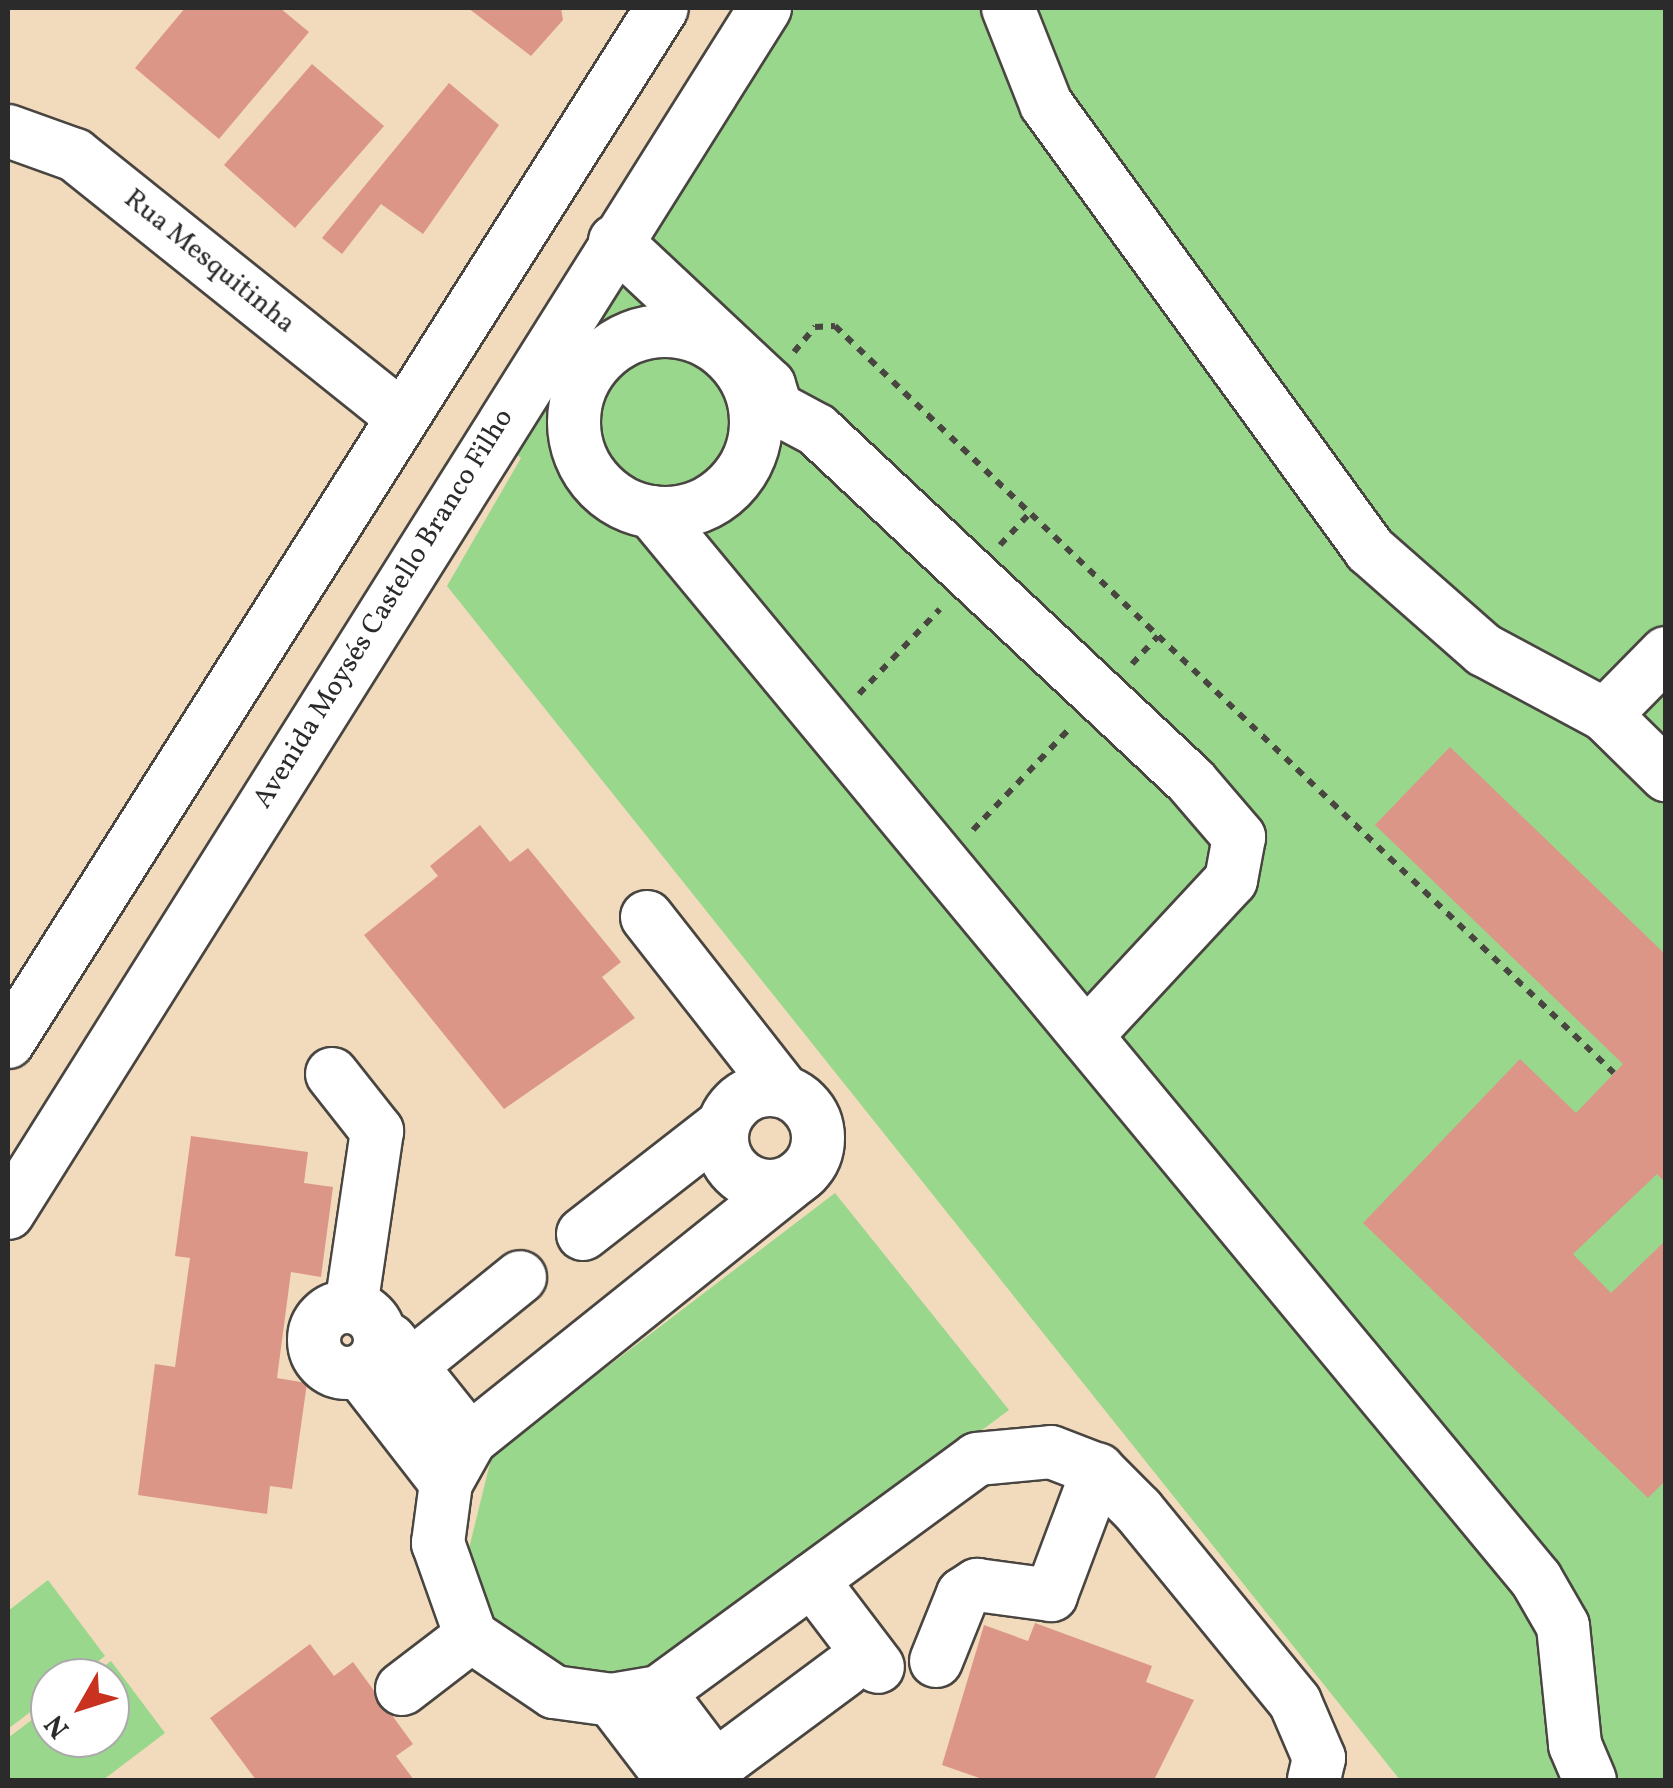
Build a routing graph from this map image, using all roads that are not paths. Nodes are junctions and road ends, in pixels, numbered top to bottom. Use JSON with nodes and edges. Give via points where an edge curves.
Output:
{"nodes":[{"id":1,"x":662,"y":8,"type":"edge"},
{"id":2,"x":764,"y":8,"type":"edge"},
{"id":3,"x":1008,"y":8,"type":"edge"},
{"id":4,"x":8,"y":131,"type":"edge"},
{"id":5,"x":625,"y":225,"type":"junction"},
{"id":6,"x":399,"y":415,"type":"junction"},
{"id":7,"x":652,"y":512,"type":"dead end"},
{"id":8,"x":1666,"y":653,"type":"edge"},
{"id":9,"x":1604,"y":715,"type":"junction"},
{"id":10,"x":1666,"y":774,"type":"edge"},
{"id":11,"x":647,"y":917,"type":"dead end"},
{"id":12,"x":15,"y":1017,"type":"edge"},
{"id":13,"x":1086,"y":1036,"type":"junction"},
{"id":14,"x":332,"y":1074,"type":"dead end"},
{"id":15,"x":784,"y":1092,"type":"junction"},
{"id":16,"x":723,"y":1125,"type":"junction"},
{"id":17,"x":782,"y":1178,"type":"junction"},
{"id":18,"x":8,"y":1214,"type":"edge"},
{"id":19,"x":583,"y":1234,"type":"dead end"},
{"id":20,"x":520,"y":1277,"type":"dead end"},
{"id":21,"x":375,"y":1353,"type":"junction"},
{"id":22,"x":452,"y":1454,"type":"junction"},
{"id":23,"x":1092,"y":1484,"type":"junction"},
{"id":24,"x":818,"y":1588,"type":"junction"},
{"id":25,"x":463,"y":1642,"type":"junction"},
{"id":26,"x":936,"y":1660,"type":"dead end"},
{"id":27,"x":402,"y":1689,"type":"dead end"},
{"id":28,"x":642,"y":1705,"type":"junction"},
{"id":29,"x":700,"y":1777,"type":"edge"},
{"id":30,"x":1294,"y":1780,"type":"edge"},
{"id":31,"x":1314,"y":1780,"type":"edge"},
{"id":32,"x":1590,"y":1780,"type":"edge"}],
"edges":[{"from":1,"to":6,"type":"street"},
{"from":2,"to":5,"type":"street","name":"Avenida Moysés Castello Branco Filho"},
{"from":3,"to":9,"type":"street","via":[[1046,104],[1370,550],[1484,650]]},
{"from":4,"to":6,"type":"street","name":"Rua Mesquitinha","via":[[75,155]]},
{"from":5,"to":13,"type":"street","via":[[780,371],[776,408],[817,430],[973,574],[1191,781],[1239,837],[1242,857]]},
{"from":5,"to":18,"type":"street","name":"Avenida Moysés Castello Branco Filho"},
{"from":6,"to":12,"type":"street"},
{"from":7,"to":13,"type":"street"},
{"from":8,"to":9,"type":"street"},
{"from":9,"to":10,"type":"street"},
{"from":11,"to":15,"type":"street"},
{"from":13,"to":32,"type":"street","via":[[1536,1579],[1563,1626],[1575,1745]]},
{"from":14,"to":21,"type":"street","via":[[377,1131]]},
{"from":15,"to":16,"type":"street","via":[[740,1100]]},
{"from":15,"to":17,"type":"street","via":[[817,1126]]},
{"from":16,"to":17,"type":"street","via":[[734,1170]]},
{"from":16,"to":19,"type":"street"},
{"from":17,"to":22,"type":"street"},
{"from":20,"to":21,"type":"street"},
{"from":21,"to":22,"type":"street"},
{"from":22,"to":25,"type":"street","via":[[438,1542]]},
{"from":23,"to":24,"type":"street","via":[[1051,1452],[976,1459]]},
{"from":23,"to":26,"type":"street","via":[[1051,1595],[977,1585],[963,1594]]},
{"from":23,"to":30,"type":"street","via":[[1277,1706],[1304,1758]]},
{"from":23,"to":31,"type":"street","via":[[1309,1721]]},
{"from":24,"to":28,"type":"street"},
{"from":24,"to":29,"type":"street","via":[[862,1668]]},
{"from":25,"to":27,"type":"street"},
{"from":25,"to":28,"type":"street","via":[[554,1692]]},
{"from":28,"to":29,"type":"street"}]}
